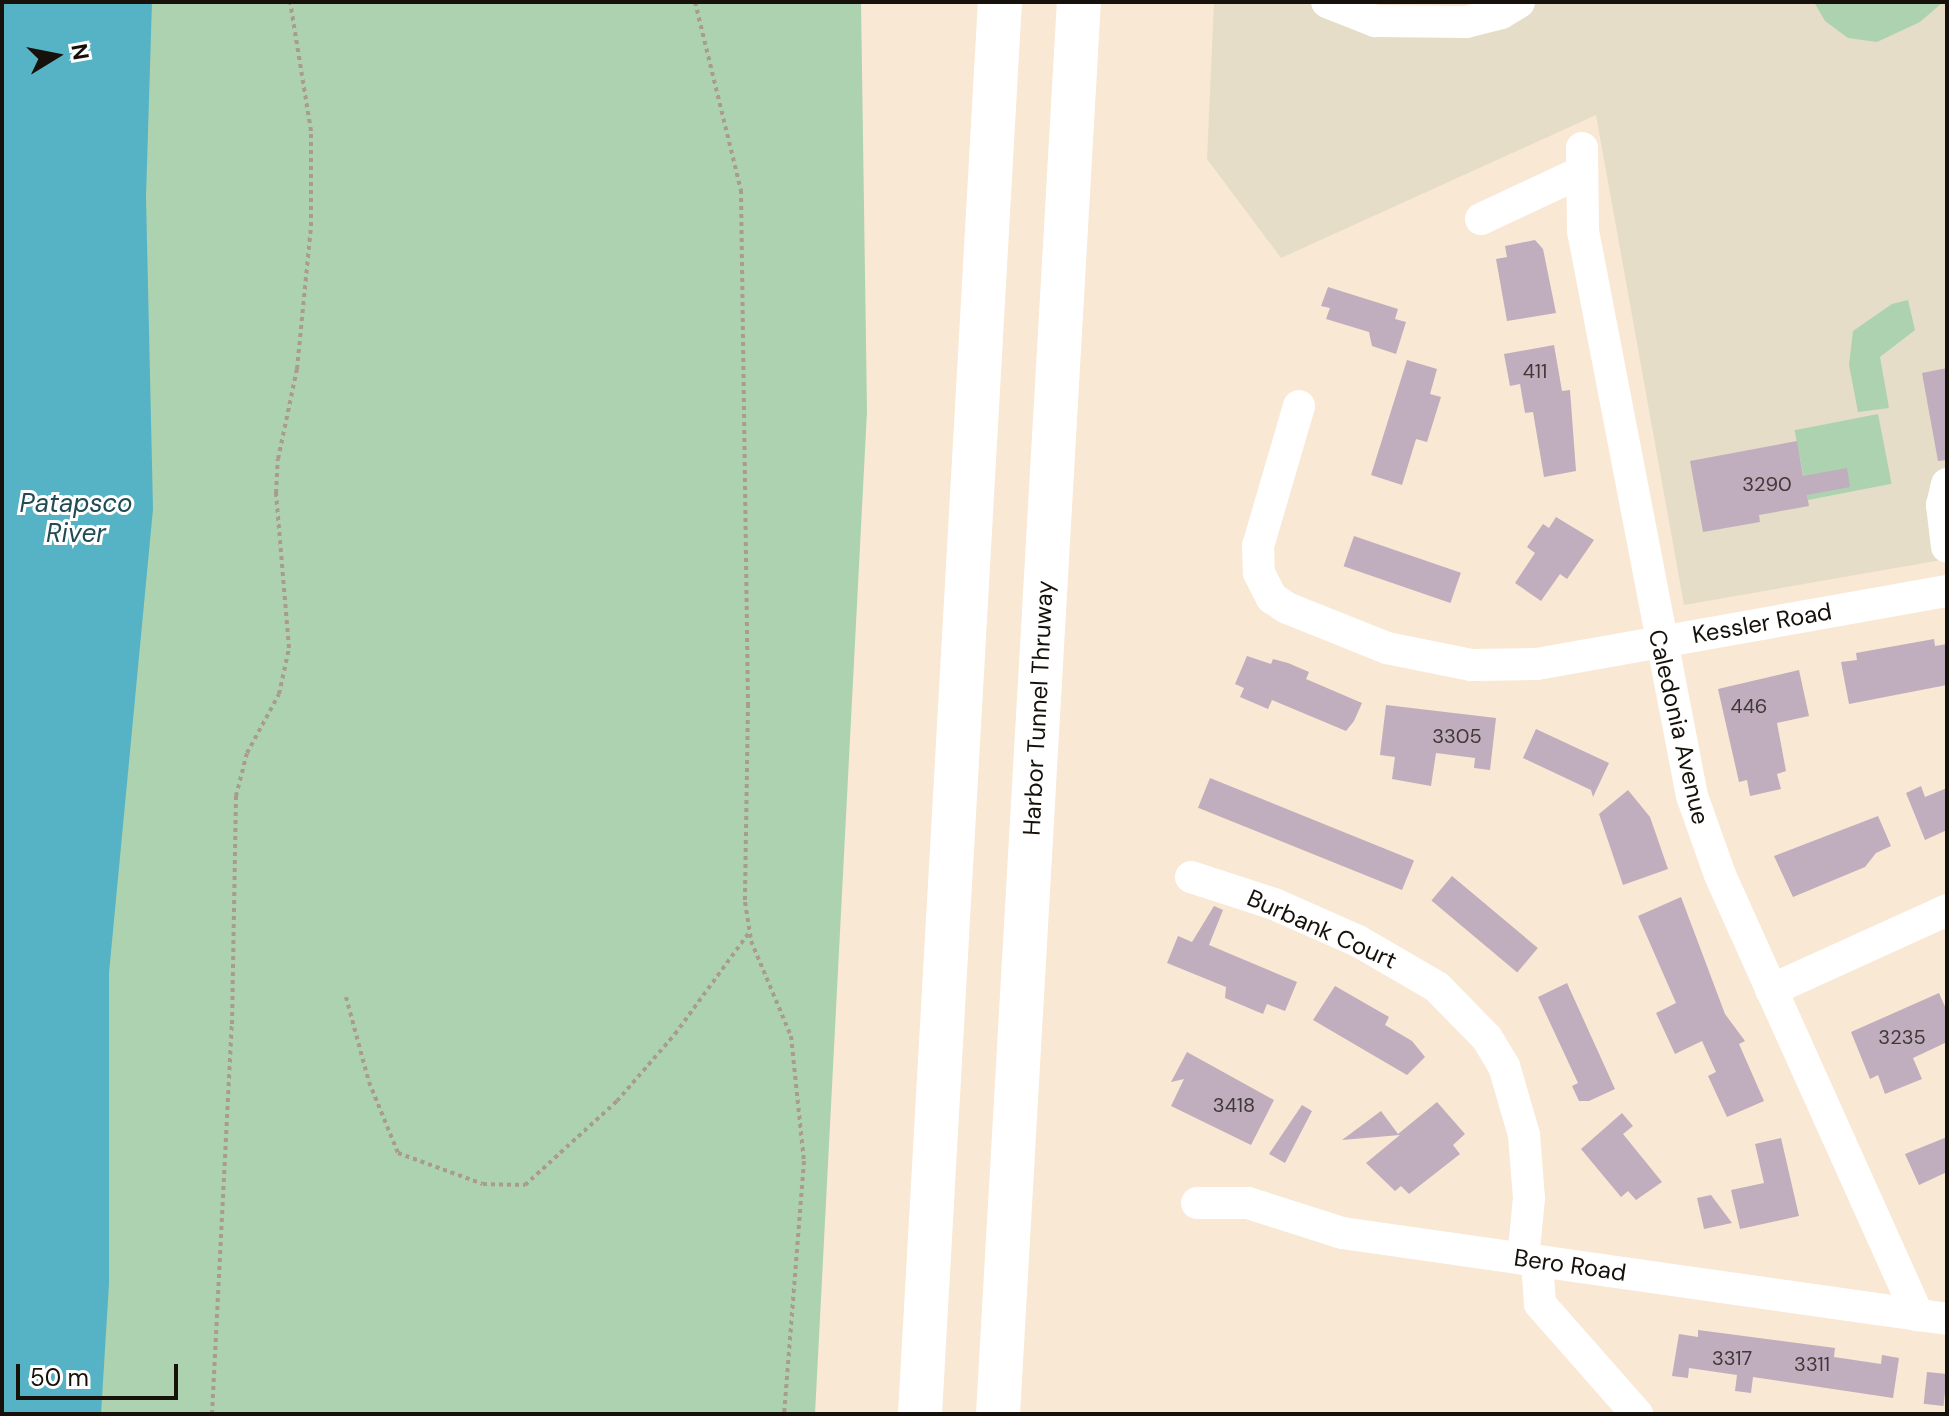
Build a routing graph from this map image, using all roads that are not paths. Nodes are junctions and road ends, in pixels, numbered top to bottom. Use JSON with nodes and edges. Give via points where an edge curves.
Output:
{"nodes":[{"id":1,"x":1000,"y":2,"type":"edge"},
{"id":2,"x":1079,"y":2,"type":"edge"},
{"id":3,"x":1327,"y":2,"type":"edge"},
{"id":4,"x":1519,"y":2,"type":"edge"},
{"id":5,"x":1481,"y":219,"type":"dead end"},
{"id":6,"x":1299,"y":406,"type":"dead end"},
{"id":7,"x":1947,"y":484,"type":"edge"},
{"id":8,"x":1946,"y":529,"type":"edge"},
{"id":9,"x":1947,"y":591,"type":"edge"},
{"id":10,"x":1659,"y":641,"type":"junction"},
{"id":11,"x":1191,"y":877,"type":"dead end"},
{"id":12,"x":1947,"y":910,"type":"edge"},
{"id":13,"x":1771,"y":990,"type":"junction"},
{"id":14,"x":1197,"y":1203,"type":"dead end"},
{"id":15,"x":1530,"y":1260,"type":"junction"},
{"id":16,"x":1932,"y":1317,"type":"edge"},
{"id":17,"x":920,"y":1414,"type":"edge"},
{"id":18,"x":998,"y":1414,"type":"edge"},
{"id":19,"x":1637,"y":1414,"type":"edge"}],
"edges":[{"from":1,"to":17,"type":"highway"},
{"from":2,"to":18,"type":"highway","name":"Harbor Tunnel Thruway"},
{"from":3,"to":4,"type":"street","via":[[1375,21],[1466,22]]},
{"from":5,"to":10,"type":"street","name":"Caledonia Avenue","via":[[1581,160],[1583,231]]},
{"from":6,"to":10,"type":"street","name":"Kessler Road","via":[[1258,546],[1263,584],[1287,608],[1387,648],[1444,662],[1537,664]]},
{"from":7,"to":8,"type":"street"},
{"from":9,"to":10,"type":"street","name":"Kessler Road"},
{"from":10,"to":13,"type":"street","name":"Caledonia Avenue","via":[[1704,837]]},
{"from":11,"to":15,"type":"street","name":"Burbank Court","via":[[1274,904],[1358,941],[1437,987],[1487,1038],[1504,1066],[1524,1135]]},
{"from":12,"to":13,"type":"street"},
{"from":13,"to":16,"type":"street","name":"Caledonia Avenue"},
{"from":14,"to":15,"type":"street","name":"Bero Road","via":[[1248,1203],[1342,1233]]},
{"from":15,"to":16,"type":"street","name":"Bero Road"},
{"from":15,"to":19,"type":"street","name":"Burbank Court","via":[[1540,1304]]}]}
